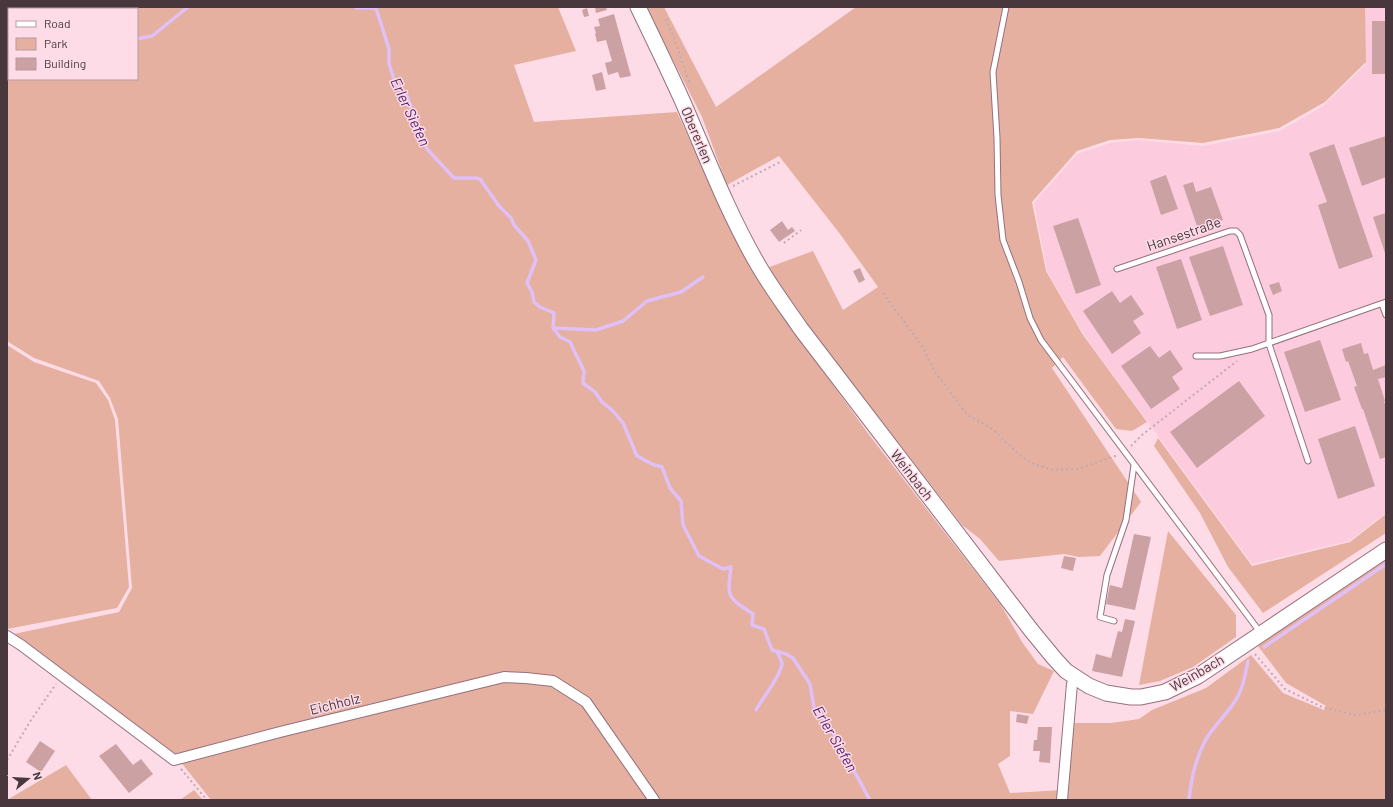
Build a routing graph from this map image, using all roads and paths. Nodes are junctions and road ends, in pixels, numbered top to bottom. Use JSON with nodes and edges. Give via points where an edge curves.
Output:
{"nodes":[{"id":1,"x":638,"y":7,"type":"edge"},
{"id":2,"x":1006,"y":7,"type":"edge"},
{"id":3,"x":666,"y":19,"type":"dead end"},
{"id":4,"x":682,"y":101,"type":"junction"},
{"id":5,"x":780,"y":162,"type":"dead end"},
{"id":6,"x":721,"y":192,"type":"junction"},
{"id":7,"x":802,"y":230,"type":"dead end"},
{"id":8,"x":784,"y":243,"type":"dead end"},
{"id":9,"x":757,"y":263,"type":"joint"},
{"id":10,"x":1118,"y":269,"type":"dead end"},
{"id":11,"x":883,"y":293,"type":"dead end"},
{"id":12,"x":1384,"y":303,"type":"edge"},
{"id":13,"x":1386,"y":315,"type":"edge"},
{"id":14,"x":1269,"y":344,"type":"junction"},
{"id":15,"x":1252,"y":349,"type":"junction"},
{"id":16,"x":1196,"y":356,"type":"dead end"},
{"id":17,"x":1125,"y":452,"type":"junction"},
{"id":18,"x":1308,"y":462,"type":"dead end"},
{"id":19,"x":1134,"y":465,"type":"junction"},
{"id":20,"x":1386,"y":550,"type":"edge"},
{"id":21,"x":1114,"y":621,"type":"dead end"},
{"id":22,"x":1262,"y":634,"type":"junction"},
{"id":23,"x":7,"y":636,"type":"edge"},
{"id":24,"x":1246,"y":644,"type":"junction"},
{"id":25,"x":62,"y":676,"type":"junction"},
{"id":26,"x":1077,"y":678,"type":"junction"},
{"id":27,"x":1386,"y":710,"type":"edge"},
{"id":28,"x":7,"y":760,"type":"edge"},
{"id":29,"x":174,"y":760,"type":"junction"},
{"id":30,"x":207,"y":800,"type":"edge"},
{"id":31,"x":654,"y":800,"type":"edge"},
{"id":32,"x":1062,"y":800,"type":"edge"}],
"edges":[{"from":1,"to":4,"type":"main road","name":"Obererlen"},
{"from":2,"to":17,"type":"lane","via":[[993,72],[998,195],[1003,240],[1030,318],[1041,340]]},
{"from":3,"to":4,"type":"path","via":[[690,80],[690,97]]},
{"from":4,"to":6,"type":"main road","name":"Obererlen"},
{"from":5,"to":6,"type":"path"},
{"from":6,"to":9,"type":"main road","name":"Obererlen"},
{"from":7,"to":8,"type":"path"},
{"from":9,"to":26,"type":"main road","name":"Weinbach","via":[[801,329],[982,566],[1044,646],[1066,671]]},
{"from":10,"to":14,"type":"lane","name":"Hansestraße","via":[[1236,231],[1240,235],[1269,315]]},
{"from":11,"to":17,"type":"path","via":[[922,346],[935,372],[962,408],[969,416],[991,428],[1022,457],[1053,470],[1078,469]]},
{"from":12,"to":13,"type":"lane"},
{"from":12,"to":14,"type":"lane"},
{"from":14,"to":15,"type":"lane"},
{"from":14,"to":18,"type":"lane","name":"Hansestraße"},
{"from":15,"to":16,"type":"lane","via":[[1220,356]]},
{"from":15,"to":17,"type":"path","via":[[1142,435]]},
{"from":17,"to":19,"type":"lane"},
{"from":19,"to":21,"type":"lane","via":[[1126,520],[1107,575],[1100,617]]},
{"from":19,"to":22,"type":"lane"},
{"from":20,"to":22,"type":"main road"},
{"from":22,"to":24,"type":"main road","name":"Weinbach"},
{"from":23,"to":25,"type":"street"},
{"from":24,"to":26,"type":"main road","name":"Weinbach","via":[[1181,685],[1141,697],[1106,693]]},
{"from":24,"to":27,"type":"path","via":[[1285,689],[1322,707],[1355,715]]},
{"from":25,"to":28,"type":"path"},
{"from":25,"to":29,"type":"street"},
{"from":26,"to":32,"type":"street","via":[[1072,684]]},
{"from":29,"to":30,"type":"path"},
{"from":29,"to":31,"type":"street","name":"Eichholz","via":[[504,677],[526,678],[553,681],[586,702]]}]}
